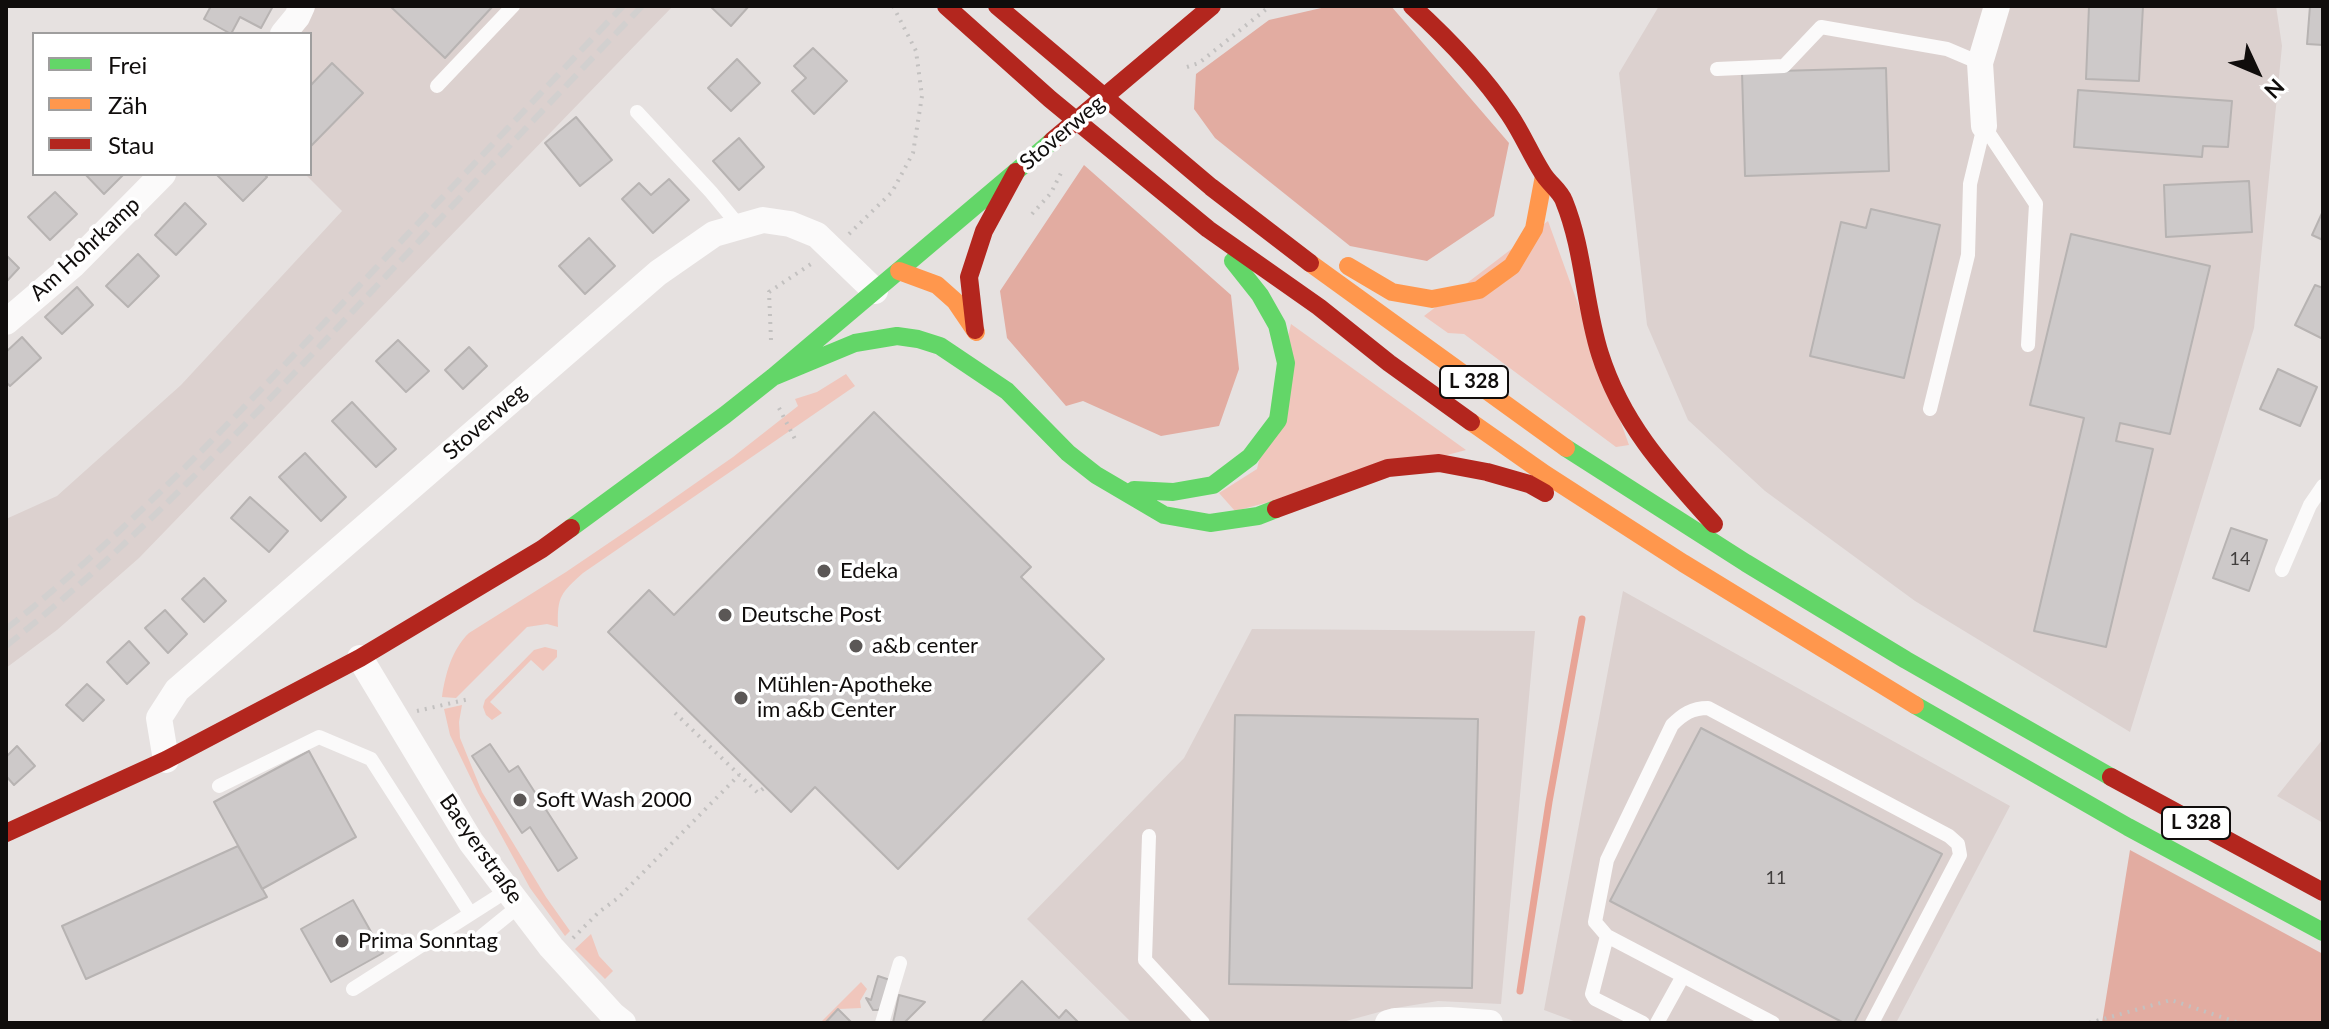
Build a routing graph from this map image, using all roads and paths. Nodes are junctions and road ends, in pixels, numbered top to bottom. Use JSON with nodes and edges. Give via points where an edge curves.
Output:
{"nodes":[{"id":1,"x":302,"y":6,"type":"edge"},
{"id":2,"x":513,"y":6,"type":"edge"},
{"id":3,"x":893,"y":6,"type":"edge"},
{"id":4,"x":946,"y":6,"type":"edge"},
{"id":5,"x":997,"y":6,"type":"edge"},
{"id":6,"x":1212,"y":6,"type":"edge"},
{"id":7,"x":1412,"y":6,"type":"edge"},
{"id":8,"x":1431,"y":6,"type":"edge"},
{"id":9,"x":1997,"y":6,"type":"edge"},
{"id":10,"x":285,"y":32,"type":"edge"},
{"id":11,"x":1447,"y":38,"type":"junction"},
{"id":12,"x":1980,"y":63,"type":"junction"},
{"id":13,"x":1717,"y":69,"type":"dead end"},
{"id":14,"x":437,"y":86,"type":"dead end"},
{"id":15,"x":637,"y":112,"type":"dead end"},
{"id":16,"x":1984,"y":126,"type":"junction"},
{"id":17,"x":1016,"y":172,"type":"junction"},
{"id":18,"x":161,"y":176,"type":"edge"},
{"id":19,"x":1544,"y":176,"type":"junction"},
{"id":20,"x":1211,"y":187,"type":"junction"},
{"id":21,"x":740,"y":227,"type":"junction"},
{"id":22,"x":1208,"y":229,"type":"junction"},
{"id":23,"x":833,"y":249,"type":"junction"},
{"id":24,"x":899,"y":271,"type":"junction"},
{"id":25,"x":875,"y":291,"type":"junction"},
{"id":26,"x":910,"y":295,"type":"dead end"},
{"id":27,"x":6,"y":322,"type":"edge"},
{"id":28,"x":926,"y":324,"type":"dead end"},
{"id":29,"x":981,"y":342,"type":"junction"},
{"id":30,"x":2028,"y":345,"type":"dead end"},
{"id":31,"x":940,"y":346,"type":"junction"},
{"id":32,"x":773,"y":377,"type":"junction"},
{"id":33,"x":1007,"y":391,"type":"junction"},
{"id":34,"x":786,"y":403,"type":"dead end"},
{"id":35,"x":1930,"y":409,"type":"dead end"},
{"id":36,"x":796,"y":441,"type":"dead end"},
{"id":37,"x":2323,"y":486,"type":"edge"},
{"id":38,"x":1119,"y":490,"type":"junction"},
{"id":39,"x":1683,"y":563,"type":"junction"},
{"id":40,"x":1746,"y":563,"type":"junction"},
{"id":41,"x":2282,"y":570,"type":"dead end"},
{"id":42,"x":360,"y":658,"type":"junction"},
{"id":43,"x":675,"y":713,"type":"dead end"},
{"id":44,"x":166,"y":760,"type":"junction"},
{"id":45,"x":739,"y":775,"type":"junction"},
{"id":46,"x":219,"y":786,"type":"dead end"},
{"id":47,"x":765,"y":787,"type":"dead end"},
{"id":48,"x":6,"y":833,"type":"edge"},
{"id":49,"x":1149,"y":836,"type":"dead end"},
{"id":50,"x":2323,"y":892,"type":"edge"},
{"id":51,"x":513,"y":898,"type":"junction"},
{"id":52,"x":470,"y":913,"type":"junction"},
{"id":53,"x":2323,"y":932,"type":"edge"},
{"id":54,"x":482,"y":936,"type":"dead end"},
{"id":55,"x":1607,"y":936,"type":"junction"},
{"id":56,"x":567,"y":944,"type":"dead end"},
{"id":57,"x":900,"y":963,"type":"dead end"},
{"id":58,"x":1683,"y":976,"type":"junction"},
{"id":59,"x":353,"y":989,"type":"dead end"},
{"id":60,"x":1768,"y":1022,"type":"edge"},
{"id":61,"x":623,"y":1023,"type":"edge"},
{"id":62,"x":882,"y":1023,"type":"edge"},
{"id":63,"x":1203,"y":1023,"type":"edge"},
{"id":64,"x":1388,"y":1023,"type":"edge"},
{"id":65,"x":1490,"y":1023,"type":"edge"},
{"id":66,"x":1643,"y":1023,"type":"edge"},
{"id":67,"x":1657,"y":1023,"type":"edge"},
{"id":68,"x":1872,"y":1023,"type":"edge"},
{"id":69,"x":2089,"y":1023,"type":"edge"},
{"id":70,"x":2239,"y":1023,"type":"edge"}],
"edges":[{"from":1,"to":10,"type":"street"},
{"from":2,"to":14,"type":"lane"},
{"from":3,"to":23,"type":"path","via":[[916,51],[922,96],[913,153],[892,192]]},
{"from":4,"to":22,"type":"main road","number":"L 328"},
{"from":5,"to":20,"type":"main road","number":"L 328"},
{"from":6,"to":17,"type":"main road","name":"Stoverweg"},
{"from":7,"to":11,"type":"main road"},
{"from":8,"to":11,"type":"main road"},
{"from":9,"to":12,"type":"street"},
{"from":11,"to":19,"type":"main road","via":[[1509,114]]},
{"from":12,"to":13,"type":"lane","via":[[1947,49],[1821,27],[1784,66]]},
{"from":12,"to":16,"type":"street"},
{"from":15,"to":21,"type":"lane"},
{"from":16,"to":30,"type":"lane","via":[[2036,204]]},
{"from":16,"to":35,"type":"lane","via":[[1970,184],[1968,255]]},
{"from":17,"to":24,"type":"main road","name":"Stoverweg"},
{"from":17,"to":29,"type":"main road","via":[[984,231],[969,277]]},
{"from":18,"to":27,"type":"street","name":"Am Hohrkamp","via":[[73,265]]},
{"from":19,"to":20,"type":"main road","via":[[1534,229],[1512,266],[1479,290],[1432,299],[1392,292]]},
{"from":19,"to":40,"type":"main road","via":[[1563,197],[1580,251],[1600,354],[1620,403],[1665,470]]},
{"from":20,"to":40,"type":"main road","number":"L 328","via":[[1574,454]]},
{"from":21,"to":23,"type":"street","name":"Stoverweg","via":[[763,220],[790,224],[817,235]]},
{"from":21,"to":44,"type":"street","name":"Stoverweg","via":[[714,234],[658,273],[177,690],[159,718]]},
{"from":22,"to":38,"type":"main road","via":[[1277,325],[1286,363],[1278,420],[1250,457],[1213,485],[1173,492]]},
{"from":22,"to":39,"type":"main road","number":"L 328","via":[[1545,474]]},
{"from":23,"to":25,"type":"street","name":"Stoverweg"},
{"from":23,"to":32,"type":"path","via":[[769,292]]},
{"from":24,"to":25,"type":"main road","name":"Stoverweg"},
{"from":24,"to":26,"type":"main road"},
{"from":24,"to":29,"type":"main road","via":[[937,285],[955,301]]},
{"from":25,"to":32,"type":"main road","name":"Stoverweg"},
{"from":28,"to":31,"type":"main road"},
{"from":29,"to":33,"type":"main road"},
{"from":31,"to":32,"type":"main road","via":[[891,335],[851,341]]},
{"from":31,"to":33,"type":"main road"},
{"from":32,"to":42,"type":"main road","name":"Stoverweg","via":[[542,549]]},
{"from":33,"to":38,"type":"main road","via":[[1068,453]]},
{"from":34,"to":36,"type":"path","via":[[778,409]]},
{"from":37,"to":41,"type":"lane"},
{"from":38,"to":39,"type":"main road","via":[[1164,515],[1210,523],[1258,516],[1388,468],[1439,463],[1529,484]]},
{"from":39,"to":53,"type":"main road","number":"L 328","via":[[1911,703]]},
{"from":40,"to":50,"type":"main road","number":"L 328","via":[[2056,747]]},
{"from":42,"to":44,"type":"main road","name":"Stoverweg"},
{"from":42,"to":51,"type":"street","name":"Baeyerstraße","via":[[471,842]]},
{"from":43,"to":45,"type":"path"},
{"from":44,"to":48,"type":"main road","name":"Stoverweg"},
{"from":45,"to":47,"type":"path","via":[[758,793]]},
{"from":45,"to":56,"type":"path"},
{"from":46,"to":52,"type":"lane","via":[[319,737],[371,759]]},
{"from":49,"to":63,"type":"lane","via":[[1145,960]]},
{"from":51,"to":52,"type":"lane"},
{"from":51,"to":54,"type":"lane"},
{"from":51,"to":61,"type":"street","name":"Baeyerstraße"},
{"from":52,"to":59,"type":"lane"},
{"from":55,"to":58,"type":"lane"},
{"from":55,"to":66,"type":"lane","via":[[1592,994]]},
{"from":55,"to":68,"type":"lane","via":[[1595,922],[1607,860],[1672,725],[1684,713],[1708,708],[1958,844],[1960,855]]},
{"from":57,"to":62,"type":"lane"},
{"from":58,"to":60,"type":"lane"},
{"from":58,"to":67,"type":"lane"},
{"from":64,"to":65,"type":"street"},
{"from":69,"to":70,"type":"path","via":[[2171,1000]]}]}
